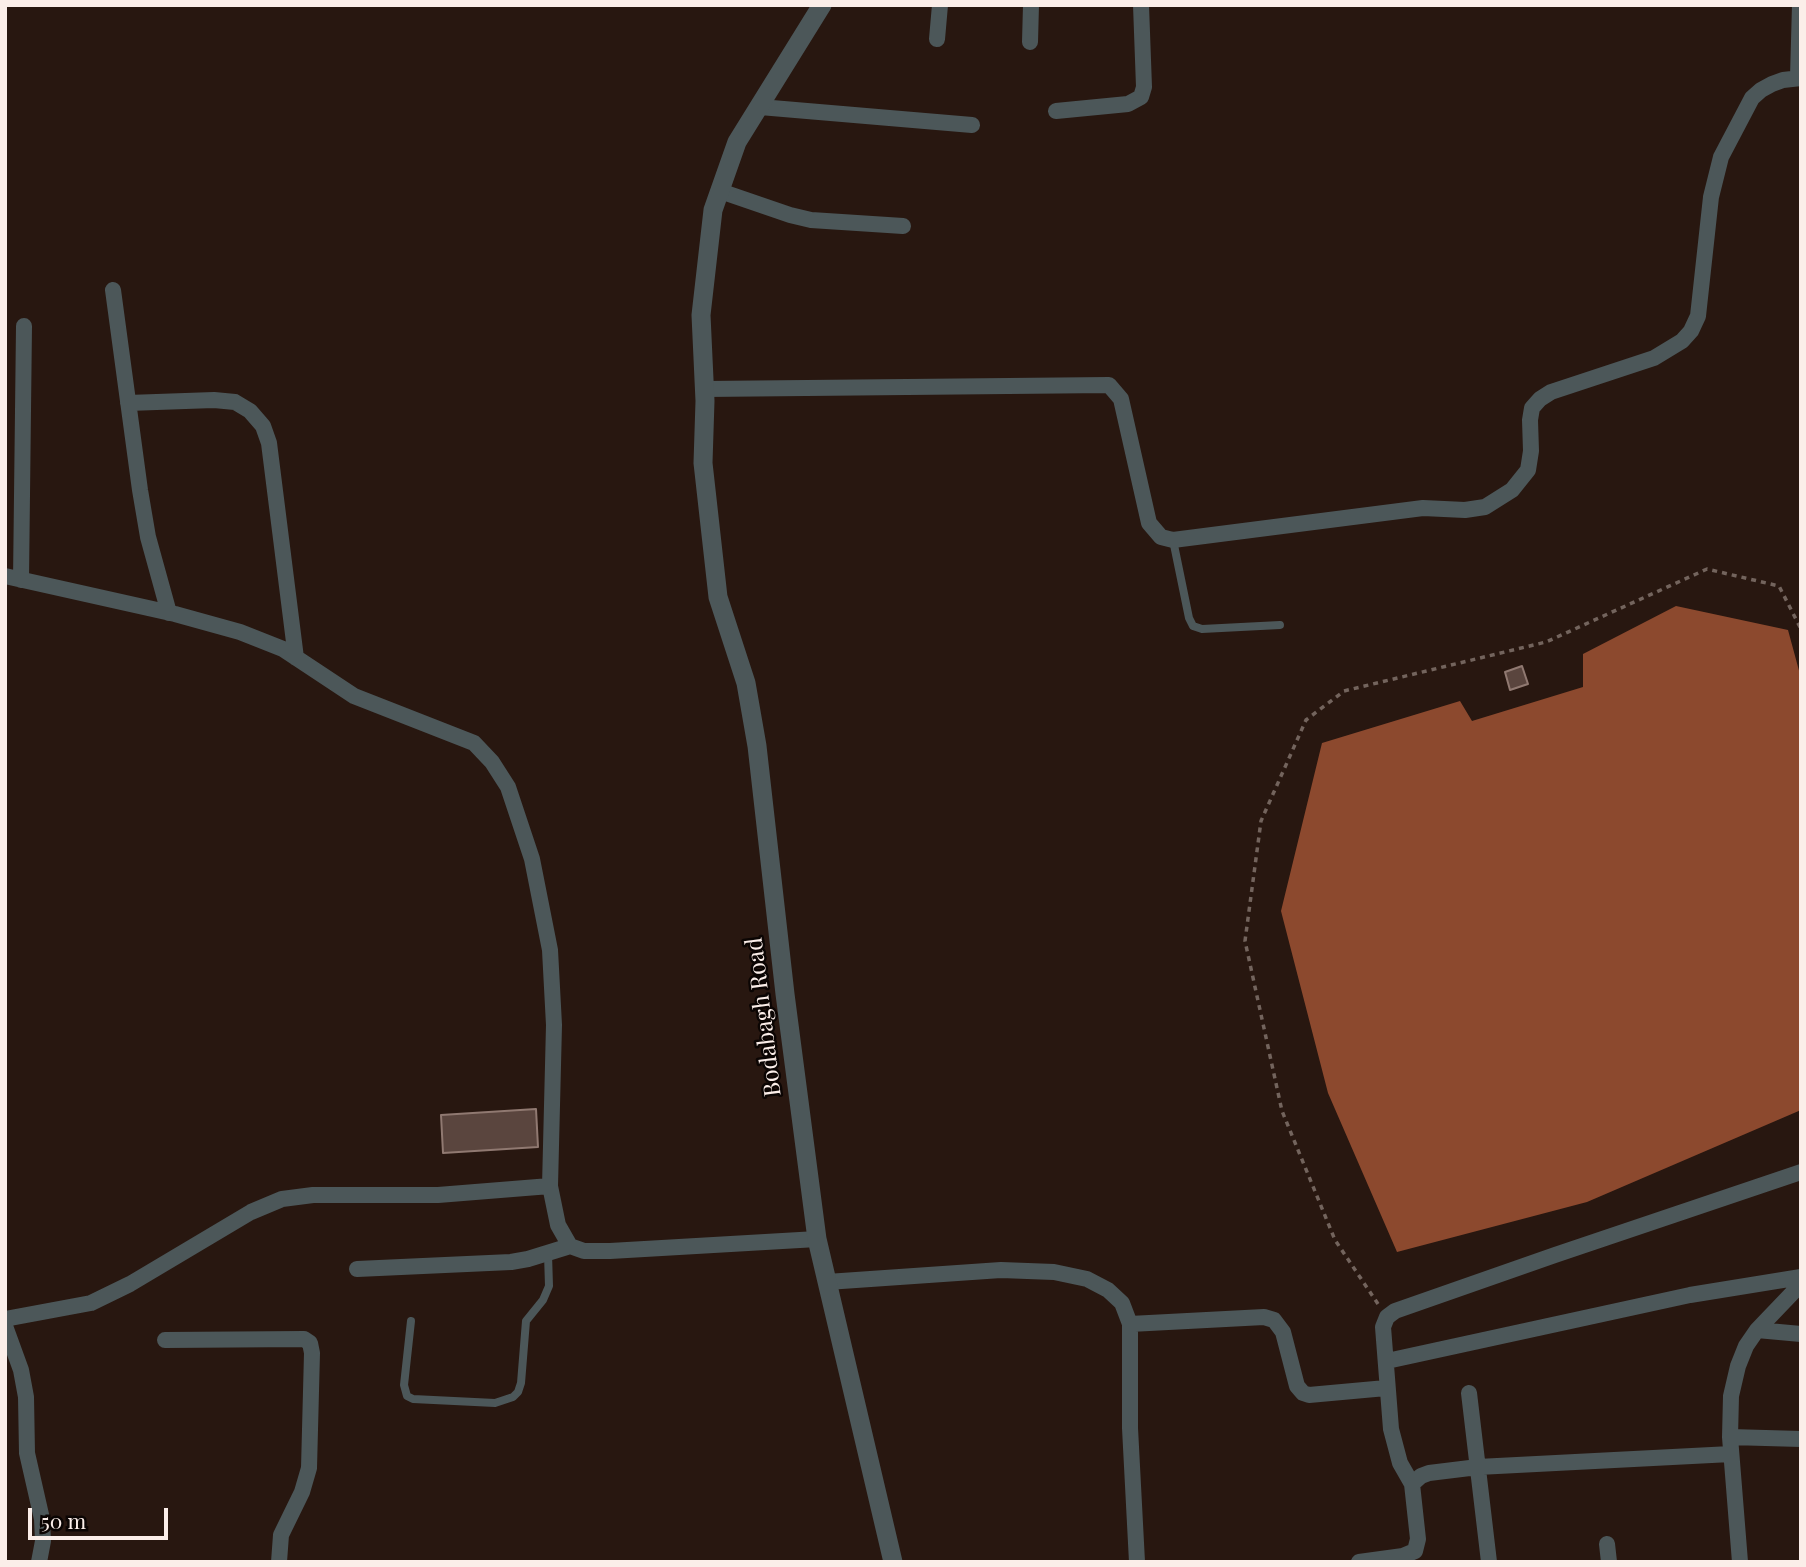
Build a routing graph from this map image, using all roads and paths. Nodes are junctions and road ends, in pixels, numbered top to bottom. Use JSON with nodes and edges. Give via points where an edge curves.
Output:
{"nodes":[{"id":1,"x":821,"y":5,"type":"edge"},
{"id":2,"x":940,"y":5,"type":"edge"},
{"id":3,"x":1031,"y":5,"type":"edge"},
{"id":4,"x":1141,"y":5,"type":"edge"},
{"id":5,"x":1800,"y":5,"type":"edge"},
{"id":6,"x":937,"y":39,"type":"dead end"},
{"id":7,"x":1030,"y":42,"type":"dead end"},
{"id":8,"x":1799,"y":77,"type":"edge"},
{"id":9,"x":760,"y":107,"type":"junction"},
{"id":10,"x":1056,"y":111,"type":"dead end"},
{"id":11,"x":972,"y":125,"type":"dead end"},
{"id":12,"x":720,"y":191,"type":"junction"},
{"id":13,"x":903,"y":226,"type":"dead end"},
{"id":14,"x":113,"y":290,"type":"dead end"},
{"id":15,"x":24,"y":326,"type":"dead end"},
{"id":16,"x":705,"y":395,"type":"junction"},
{"id":17,"x":128,"y":403,"type":"junction"},
{"id":18,"x":1173,"y":540,"type":"junction"},
{"id":19,"x":13,"y":578,"type":"edge"},
{"id":20,"x":169,"y":613,"type":"junction"},
{"id":21,"x":1280,"y":625,"type":"dead end"},
{"id":22,"x":1801,"y":629,"type":"edge"},
{"id":23,"x":296,"y":658,"type":"junction"},
{"id":24,"x":1801,"y":1172,"type":"edge"},
{"id":25,"x":550,"y":1186,"type":"junction"},
{"id":26,"x":817,"y":1239,"type":"junction"},
{"id":27,"x":570,"y":1247,"type":"junction"},
{"id":28,"x":548,"y":1254,"type":"junction"},
{"id":29,"x":357,"y":1269,"type":"dead end"},
{"id":30,"x":1801,"y":1277,"type":"edge"},
{"id":31,"x":827,"y":1282,"type":"junction"},
{"id":32,"x":1801,"y":1284,"type":"edge"},
{"id":33,"x":1387,"y":1317,"type":"junction"},
{"id":34,"x":5,"y":1319,"type":"edge"},
{"id":35,"x":411,"y":1321,"type":"dead end"},
{"id":36,"x":1130,"y":1325,"type":"junction"},
{"id":37,"x":5,"y":1326,"type":"edge"},
{"id":38,"x":1757,"y":1330,"type":"junction"},
{"id":39,"x":1801,"y":1334,"type":"edge"},
{"id":40,"x":165,"y":1340,"type":"dead end"},
{"id":41,"x":1387,"y":1361,"type":"junction"},
{"id":42,"x":1386,"y":1388,"type":"junction"},
{"id":43,"x":1469,"y":1393,"type":"dead end"},
{"id":44,"x":1801,"y":1439,"type":"edge"},
{"id":45,"x":1731,"y":1446,"type":"junction"},
{"id":46,"x":1478,"y":1467,"type":"junction"},
{"id":47,"x":1412,"y":1484,"type":"junction"},
{"id":48,"x":1607,"y":1544,"type":"dead end"},
{"id":49,"x":1417,"y":1556,"type":"edge"},
{"id":50,"x":39,"y":1562,"type":"edge"},
{"id":51,"x":279,"y":1562,"type":"edge"},
{"id":52,"x":893,"y":1562,"type":"edge"},
{"id":53,"x":1137,"y":1562,"type":"edge"},
{"id":54,"x":1359,"y":1562,"type":"edge"},
{"id":55,"x":1489,"y":1562,"type":"edge"},
{"id":56,"x":1609,"y":1562,"type":"edge"},
{"id":57,"x":1740,"y":1562,"type":"edge"}],
"edges":[{"from":1,"to":9,"type":"street","name":"Bodabagh Road"},
{"from":2,"to":6,"type":"street"},
{"from":3,"to":7,"type":"street"},
{"from":4,"to":10,"type":"street","via":[[1141,97],[1128,104]]},
{"from":5,"to":8,"type":"street"},
{"from":8,"to":18,"type":"street","via":[[1772,84],[1752,98],[1721,157],[1711,197],[1698,316],[1691,331],[1654,358],[1539,400],[1530,420],[1528,470],[1498,501],[1476,510],[1423,508]]},
{"from":9,"to":11,"type":"street"},
{"from":9,"to":12,"type":"street","name":"Bodabagh Road","via":[[737,142]]},
{"from":12,"to":13,"type":"street","via":[[811,220]]},
{"from":12,"to":16,"type":"street","name":"Bodabagh Road","via":[[713,210],[701,315]]},
{"from":14,"to":17,"type":"street"},
{"from":15,"to":19,"type":"street"},
{"from":16,"to":18,"type":"street","via":[[1109,385],[1121,399],[1149,523],[1161,537]]},
{"from":16,"to":26,"type":"street","name":"Bodabagh Road","via":[[703,463],[718,597],[746,683],[757,747]]},
{"from":17,"to":20,"type":"street","via":[[148,537]]},
{"from":17,"to":23,"type":"street","via":[[235,402],[263,426],[269,443]]},
{"from":18,"to":21,"type":"lane","via":[[1193,626]]},
{"from":19,"to":20,"type":"street"},
{"from":20,"to":23,"type":"street","via":[[240,632]]},
{"from":22,"to":33,"type":"path","via":[[1779,586],[1707,569],[1546,642],[1344,691],[1306,720],[1261,821],[1245,942],[1282,1111],[1335,1240]]},
{"from":23,"to":25,"type":"street","via":[[354,696],[474,744],[508,787],[532,859],[550,950],[554,1025]]},
{"from":24,"to":33,"type":"street"},
{"from":25,"to":27,"type":"street","via":[[558,1225]]},
{"from":25,"to":34,"type":"street","via":[[438,1195],[282,1199],[91,1303]]},
{"from":26,"to":27,"type":"street","via":[[610,1251]]},
{"from":26,"to":31,"type":"street","name":"Bodabagh Road"},
{"from":27,"to":28,"type":"street"},
{"from":28,"to":29,"type":"street","via":[[510,1262]]},
{"from":28,"to":35,"type":"lane","via":[[549,1286],[526,1321],[521,1383],[513,1397],[495,1403],[407,1396],[404,1385]]},
{"from":30,"to":41,"type":"street","via":[[1690,1294]]},
{"from":31,"to":36,"type":"street","via":[[1002,1270],[1054,1272],[1087,1279],[1108,1290],[1122,1303]]},
{"from":31,"to":52,"type":"street","name":"Bodabagh Road"},
{"from":32,"to":38,"type":"street"},
{"from":33,"to":41,"type":"street","via":[[1383,1327]]},
{"from":36,"to":42,"type":"street","via":[[1264,1317],[1274,1320],[1283,1332],[1297,1386],[1303,1393]]},
{"from":36,"to":53,"type":"street"},
{"from":37,"to":50,"type":"street","via":[[26,1397],[27,1453],[42,1520]]},
{"from":38,"to":39,"type":"street"},
{"from":38,"to":45,"type":"street","via":[[1738,1366],[1731,1396]]},
{"from":40,"to":51,"type":"street","via":[[304,1339],[310,1343],[309,1468],[281,1535]]},
{"from":41,"to":42,"type":"street"},
{"from":42,"to":47,"type":"street","via":[[1398,1455]]},
{"from":43,"to":46,"type":"street"},
{"from":44,"to":45,"type":"street"},
{"from":45,"to":46,"type":"street"},
{"from":45,"to":57,"type":"street"},
{"from":46,"to":47,"type":"street","via":[[1429,1473]]},
{"from":46,"to":55,"type":"street"},
{"from":47,"to":49,"type":"street"},
{"from":48,"to":56,"type":"street"},
{"from":49,"to":54,"type":"street"}]}
